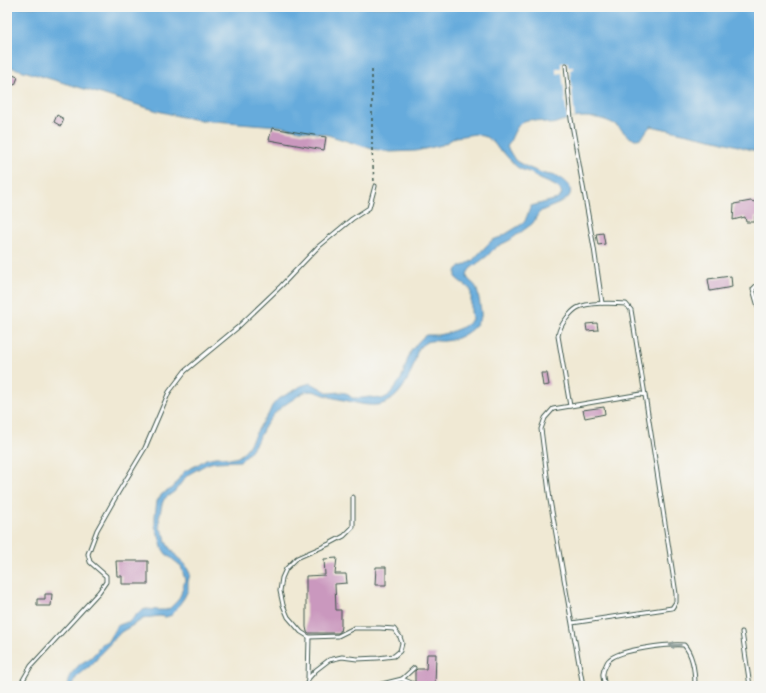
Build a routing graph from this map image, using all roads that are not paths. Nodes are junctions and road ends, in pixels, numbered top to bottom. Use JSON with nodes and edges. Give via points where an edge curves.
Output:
{"nodes":[{"id":1,"x":566,"y":65,"type":"dead end"},
{"id":2,"x":375,"y":186,"type":"road end"},
{"id":3,"x":759,"y":283,"type":"edge"},
{"id":4,"x":602,"y":303,"type":"junction"},
{"id":5,"x":759,"y":310,"type":"edge"},
{"id":6,"x":645,"y":395,"type":"junction"},
{"id":7,"x":570,"y":406,"type":"junction"},
{"id":8,"x":353,"y":497,"type":"dead end"},
{"id":9,"x":572,"y":623,"type":"junction"},
{"id":10,"x":742,"y":632,"type":"dead end"},
{"id":11,"x":309,"y":637,"type":"junction"},
{"id":12,"x":414,"y":668,"type":"dead end"},
{"id":13,"x":308,"y":679,"type":"junction"},
{"id":14,"x":402,"y":679,"type":"junction"},
{"id":15,"x":414,"y":684,"type":"dead end"},
{"id":16,"x":22,"y":686,"type":"edge"},
{"id":17,"x":307,"y":686,"type":"edge"},
{"id":18,"x":374,"y":686,"type":"edge"},
{"id":19,"x":583,"y":686,"type":"edge"},
{"id":20,"x":605,"y":686,"type":"edge"},
{"id":21,"x":695,"y":686,"type":"edge"},
{"id":22,"x":750,"y":686,"type":"edge"}],
"edges":[{"from":1,"to":4,"type":"lane","via":[[570,119]]},
{"from":2,"to":16,"type":"lane","via":[[369,208],[318,247],[237,328],[185,371],[170,392],[145,448],[97,530],[88,554],[90,562],[106,576],[106,582],[31,666]]},
{"from":3,"to":5,"type":"lane","via":[[753,289]]},
{"from":4,"to":6,"type":"lane","via":[[626,304],[631,310]]},
{"from":4,"to":7,"type":"lane","via":[[582,306],[572,311],[559,330]]},
{"from":6,"to":7,"type":"lane"},
{"from":6,"to":9,"type":"lane","via":[[676,602],[672,608]]},
{"from":7,"to":9,"type":"lane","via":[[553,409],[545,418],[541,429],[550,500]]},
{"from":8,"to":11,"type":"lane","via":[[353,527],[344,536],[297,558],[286,569],[282,578],[280,591],[288,617]]},
{"from":9,"to":19,"type":"lane"},
{"from":10,"to":22,"type":"lane"},
{"from":11,"to":13,"type":"lane"},
{"from":11,"to":13,"type":"lane","via":[[338,636],[354,628],[380,628],[394,629],[402,643],[400,651],[394,656],[357,659],[342,657],[329,660]]},
{"from":12,"to":14,"type":"lane"},
{"from":13,"to":17,"type":"lane"},
{"from":14,"to":15,"type":"lane"},
{"from":14,"to":18,"type":"lane"},
{"from":21,"to":20,"type":"lane","one_way":true,"via":[[688,649],[684,645],[673,644],[633,650],[608,660],[602,672]]}]}
